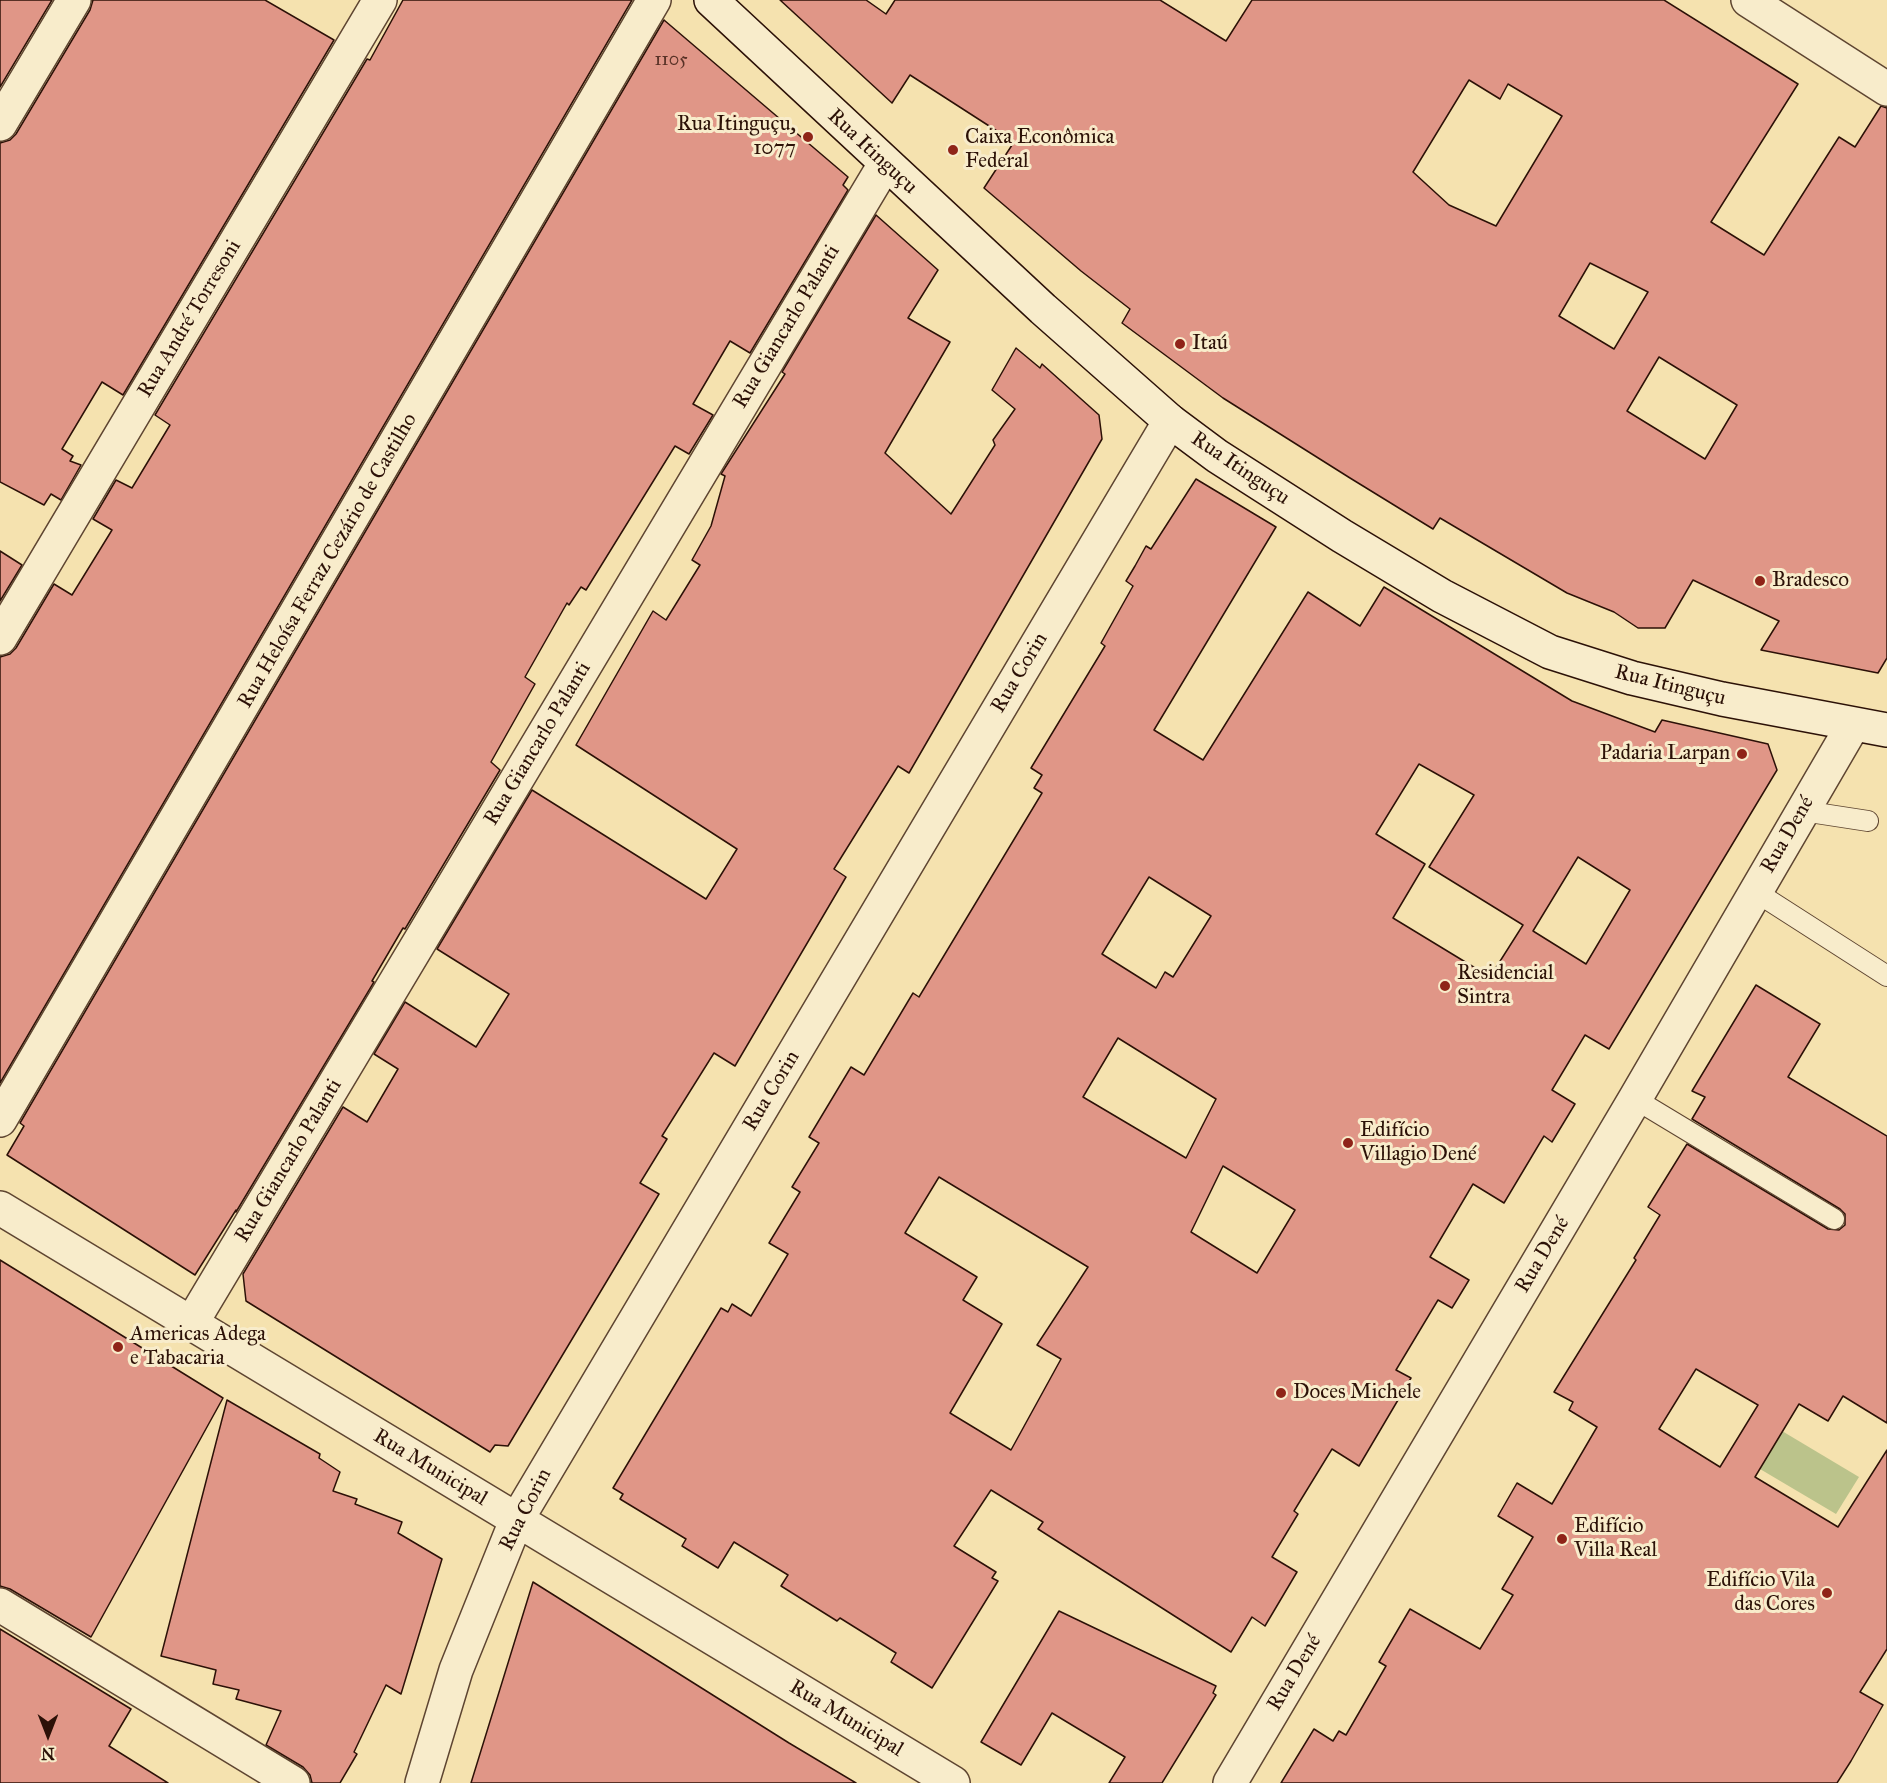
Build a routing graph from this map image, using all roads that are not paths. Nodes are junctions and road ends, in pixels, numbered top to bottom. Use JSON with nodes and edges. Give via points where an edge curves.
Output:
{"nodes":[{"id":1,"x":74,"y":0,"type":"edge"},
{"id":2,"x":380,"y":0,"type":"edge"},
{"id":3,"x":654,"y":0,"type":"edge"},
{"id":4,"x":711,"y":0,"type":"edge"},
{"id":5,"x":1748,"y":0,"type":"edge"},
{"id":6,"x":1887,"y":89,"type":"edge"},
{"id":7,"x":0,"y":124,"type":"edge"},
{"id":8,"x":885,"y":164,"type":"junction"},
{"id":9,"x":1170,"y":421,"type":"junction"},
{"id":10,"x":0,"y":638,"type":"edge"},
{"id":11,"x":1853,"y":724,"type":"junction"},
{"id":12,"x":1887,"y":730,"type":"edge"},
{"id":13,"x":1803,"y":811,"type":"junction"},
{"id":14,"x":1868,"y":821,"type":"dead end"},
{"id":15,"x":1756,"y":892,"type":"junction"},
{"id":16,"x":1887,"y":976,"type":"edge"},
{"id":17,"x":1635,"y":1099,"type":"junction"},
{"id":18,"x":0,"y":1120,"type":"edge"},
{"id":19,"x":0,"y":1209,"type":"edge"},
{"id":20,"x":1834,"y":1219,"type":"dead end"},
{"id":21,"x":191,"y":1324,"type":"junction"},
{"id":22,"x":516,"y":1521,"type":"junction"},
{"id":23,"x":0,"y":1605,"type":"edge"},
{"id":24,"x":293,"y":1783,"type":"edge"},
{"id":25,"x":422,"y":1783,"type":"edge"},
{"id":26,"x":953,"y":1783,"type":"edge"},
{"id":27,"x":1230,"y":1783,"type":"edge"}],
"edges":[{"from":1,"to":7,"type":"street"},
{"from":2,"to":10,"type":"street","name":"Rua André Torresoni"},
{"from":3,"to":18,"type":"street","name":"Rua Heloísa Ferraz Cezário de Castilho"},
{"from":4,"to":8,"type":"street","name":"Rua Itinguçu"},
{"from":5,"to":6,"type":"street"},
{"from":8,"to":9,"type":"street","name":"Rua Itinguçu"},
{"from":8,"to":21,"type":"street","name":"Rua Giancarlo Palanti"},
{"from":9,"to":11,"type":"street","name":"Rua Itinguçu","via":[[1217,456],[1372,555],[1550,652],[1644,681]]},
{"from":9,"to":22,"type":"street","name":"Rua Corin"},
{"from":11,"to":12,"type":"street","name":"Rua Itinguçu"},
{"from":11,"to":13,"type":"street","name":"Rua Dené"},
{"from":13,"to":14,"type":"lane"},
{"from":13,"to":15,"type":"street","name":"Rua Dené"},
{"from":15,"to":16,"type":"lane"},
{"from":15,"to":17,"type":"street","name":"Rua Dené"},
{"from":17,"to":20,"type":"lane"},
{"from":17,"to":27,"type":"street","name":"Rua Dené"},
{"from":19,"to":21,"type":"street","name":"Rua Municipal"},
{"from":21,"to":22,"type":"street","name":"Rua Municipal"},
{"from":22,"to":25,"type":"street","name":"Rua Corin","via":[[456,1670]]},
{"from":22,"to":26,"type":"street","name":"Rua Municipal"},
{"from":23,"to":24,"type":"street"}]}
